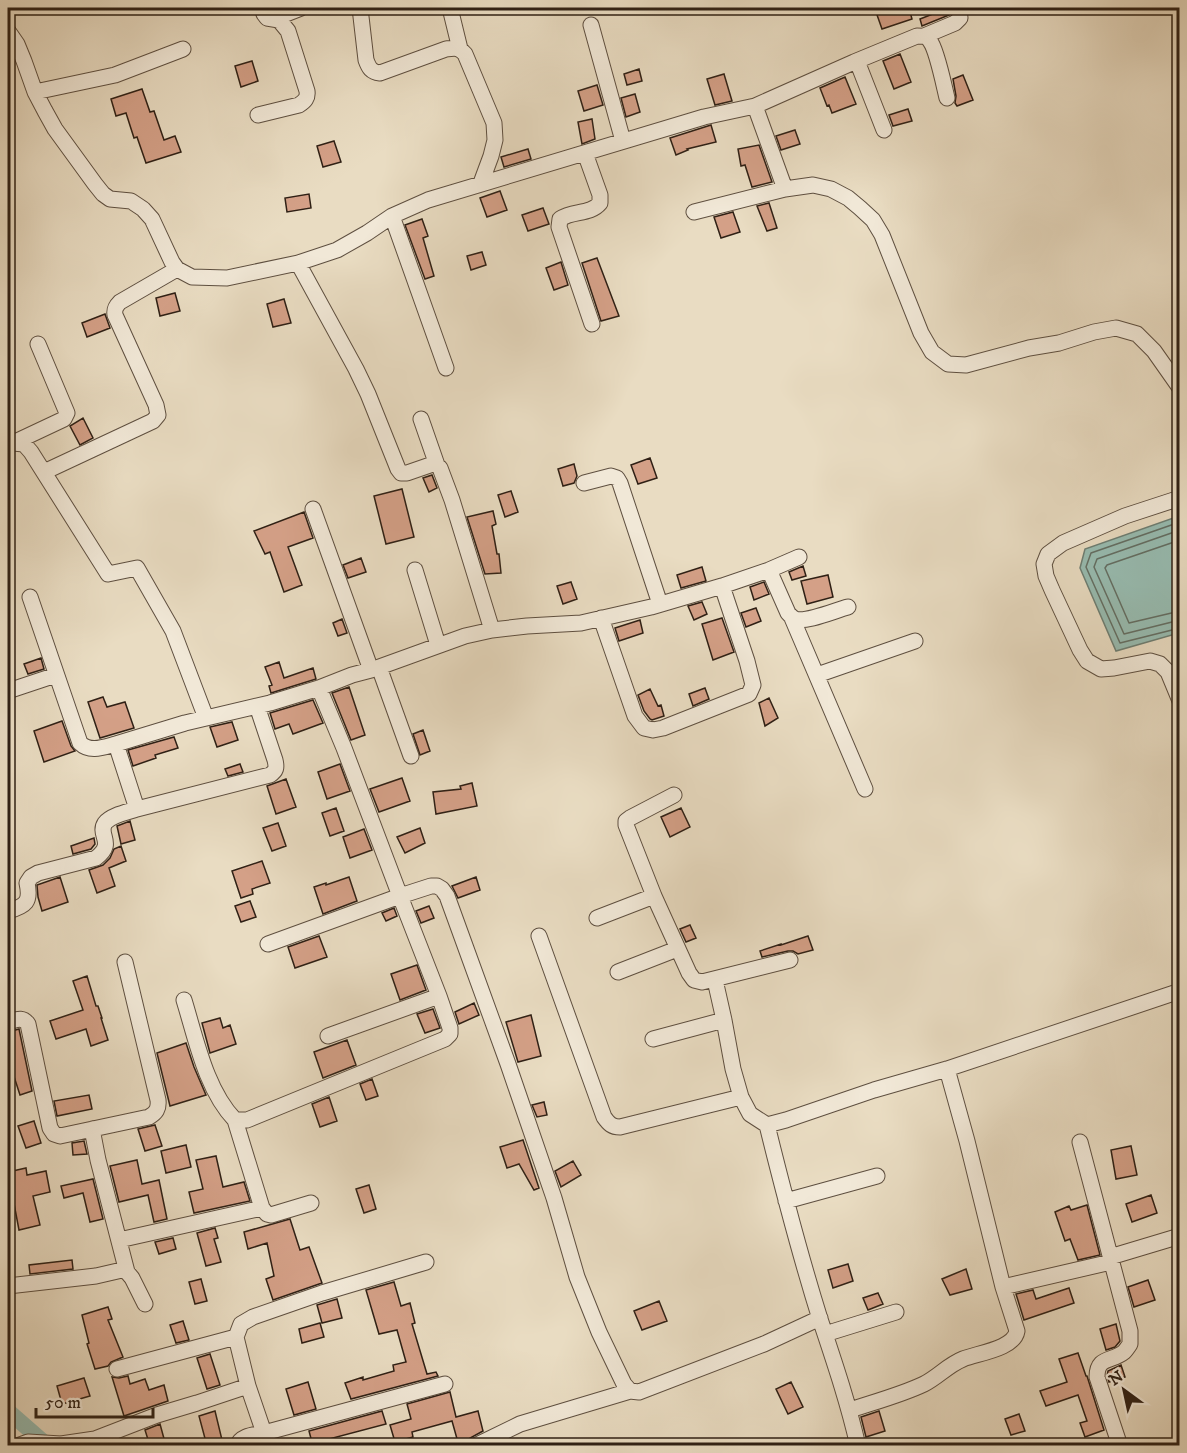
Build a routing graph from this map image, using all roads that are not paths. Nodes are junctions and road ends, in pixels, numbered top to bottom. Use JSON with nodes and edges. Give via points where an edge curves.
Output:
{"nodes":[{"id":1,"x":262,"y":8,"type":"edge"},
{"id":2,"x":301,"y":8,"type":"edge"},
{"id":3,"x":360,"y":8,"type":"edge"},
{"id":4,"x":450,"y":8,"type":"edge"},
{"id":5,"x":959,"y":8,"type":"edge"},
{"id":6,"x":273,"y":19,"type":"junction"},
{"id":7,"x":591,"y":25,"type":"dead end"},
{"id":8,"x":8,"y":31,"type":"edge"},
{"id":9,"x":924,"y":36,"type":"junction"},
{"id":10,"x":183,"y":49,"type":"dead end"},
{"id":11,"x":460,"y":49,"type":"junction"},
{"id":12,"x":857,"y":61,"type":"junction"},
{"id":13,"x":35,"y":92,"type":"junction"},
{"id":14,"x":947,"y":98,"type":"dead end"},
{"id":15,"x":755,"y":106,"type":"junction"},
{"id":16,"x":258,"y":115,"type":"dead end"},
{"id":17,"x":884,"y":130,"type":"dead end"},
{"id":18,"x":623,"y":141,"type":"junction"},
{"id":19,"x":585,"y":153,"type":"junction"},
{"id":20,"x":481,"y":183,"type":"junction"},
{"id":21,"x":785,"y":189,"type":"junction"},
{"id":22,"x":694,"y":212,"type":"dead end"},
{"id":23,"x":392,"y":216,"type":"junction"},
{"id":24,"x":298,"y":263,"type":"junction"},
{"id":25,"x":177,"y":269,"type":"junction"},
{"id":26,"x":592,"y":324,"type":"dead end"},
{"id":27,"x":38,"y":344,"type":"dead end"},
{"id":28,"x":446,"y":368,"type":"dead end"},
{"id":29,"x":1179,"y":388,"type":"edge"},
{"id":30,"x":421,"y":419,"type":"dead end"},
{"id":31,"x":10,"y":444,"type":"edge"},
{"id":32,"x":437,"y":465,"type":"junction"},
{"id":33,"x":44,"y":472,"type":"junction"},
{"id":34,"x":584,"y":483,"type":"dead end"},
{"id":35,"x":1179,"y":498,"type":"edge"},
{"id":36,"x":313,"y":509,"type":"dead end"},
{"id":37,"x":799,"y":557,"type":"dead end"},
{"id":38,"x":415,"y":570,"type":"dead end"},
{"id":39,"x":769,"y":570,"type":"junction"},
{"id":40,"x":722,"y":586,"type":"junction"},
{"id":41,"x":30,"y":597,"type":"dead end"},
{"id":42,"x":660,"y":604,"type":"junction"},
{"id":43,"x":848,"y":607,"type":"dead end"},
{"id":44,"x":601,"y":618,"type":"junction"},
{"id":45,"x":792,"y":618,"type":"junction"},
{"id":46,"x":492,"y":630,"type":"junction"},
{"id":47,"x":915,"y":641,"type":"dead end"},
{"id":48,"x":438,"y":645,"type":"junction"},
{"id":49,"x":375,"y":669,"type":"junction"},
{"id":50,"x":56,"y":675,"type":"junction"},
{"id":51,"x":817,"y":675,"type":"junction"},
{"id":52,"x":319,"y":688,"type":"junction"},
{"id":53,"x":8,"y":692,"type":"edge"},
{"id":54,"x":1179,"y":701,"type":"edge"},
{"id":55,"x":257,"y":706,"type":"junction"},
{"id":56,"x":206,"y":718,"type":"junction"},
{"id":57,"x":116,"y":744,"type":"junction"},
{"id":58,"x":411,"y":756,"type":"dead end"},
{"id":59,"x":865,"y":789,"type":"dead end"},
{"id":60,"x":674,"y":795,"type":"dead end"},
{"id":61,"x":136,"y":809,"type":"junction"},
{"id":62,"x":400,"y":896,"type":"junction"},
{"id":63,"x":654,"y":896,"type":"junction"},
{"id":64,"x":8,"y":911,"type":"edge"},
{"id":65,"x":597,"y":918,"type":"dead end"},
{"id":66,"x":540,"y":936,"type":"dead end"},
{"id":67,"x":268,"y":944,"type":"dead end"},
{"id":68,"x":677,"y":949,"type":"junction"},
{"id":69,"x":790,"y":960,"type":"dead end"},
{"id":70,"x":125,"y":962,"type":"dead end"},
{"id":71,"x":618,"y":972,"type":"dead end"},
{"id":72,"x":715,"y":980,"type":"junction"},
{"id":73,"x":1179,"y":991,"type":"edge"},
{"id":74,"x":440,"y":996,"type":"junction"},
{"id":75,"x":184,"y":1000,"type":"dead end"},
{"id":76,"x":724,"y":1020,"type":"junction"},
{"id":77,"x":8,"y":1022,"type":"edge"},
{"id":78,"x":328,"y":1036,"type":"dead end"},
{"id":79,"x":653,"y":1039,"type":"dead end"},
{"id":80,"x":947,"y":1069,"type":"junction"},
{"id":81,"x":741,"y":1097,"type":"junction"},
{"id":82,"x":236,"y":1120,"type":"junction"},
{"id":83,"x":767,"y":1125,"type":"junction"},
{"id":84,"x":92,"y":1129,"type":"junction"},
{"id":85,"x":1080,"y":1142,"type":"dead end"},
{"id":86,"x":878,"y":1176,"type":"dead end"},
{"id":87,"x":786,"y":1202,"type":"junction"},
{"id":88,"x":311,"y":1203,"type":"dead end"},
{"id":89,"x":262,"y":1209,"type":"junction"},
{"id":90,"x":1179,"y":1236,"type":"edge"},
{"id":91,"x":119,"y":1240,"type":"junction"},
{"id":92,"x":1111,"y":1259,"type":"junction"},
{"id":93,"x":426,"y":1262,"type":"dead end"},
{"id":94,"x":127,"y":1272,"type":"junction"},
{"id":95,"x":8,"y":1286,"type":"edge"},
{"id":96,"x":1002,"y":1287,"type":"junction"},
{"id":97,"x":146,"y":1304,"type":"dead end"},
{"id":98,"x":896,"y":1312,"type":"dead end"},
{"id":99,"x":820,"y":1318,"type":"junction"},
{"id":100,"x":825,"y":1334,"type":"junction"},
{"id":101,"x":236,"y":1336,"type":"junction"},
{"id":102,"x":117,"y":1369,"type":"dead end"},
{"id":103,"x":445,"y":1384,"type":"dead end"},
{"id":104,"x":248,"y":1386,"type":"junction"},
{"id":105,"x":630,"y":1391,"type":"junction"},
{"id":106,"x":850,"y":1410,"type":"junction"},
{"id":107,"x":264,"y":1433,"type":"junction"},
{"id":108,"x":29,"y":1444,"type":"edge"},
{"id":109,"x":237,"y":1446,"type":"edge"},
{"id":110,"x":475,"y":1446,"type":"edge"},
{"id":111,"x":858,"y":1446,"type":"edge"},
{"id":112,"x":1120,"y":1446,"type":"edge"}],
"edges":[{"from":1,"to":6,"type":"street","via":[[267,18]]},
{"from":2,"to":6,"type":"street"},
{"from":3,"to":11,"type":"street","via":[[366,60],[374,72],[446,49]]},
{"from":4,"to":11,"type":"street"},
{"from":5,"to":9,"type":"street","via":[[960,18],[955,23]]},
{"from":6,"to":16,"type":"street","via":[[288,31],[308,97],[299,105]]},
{"from":7,"to":18,"type":"street"},
{"from":8,"to":13,"type":"street"},
{"from":9,"to":12,"type":"street"},
{"from":9,"to":14,"type":"street","via":[[934,48]]},
{"from":10,"to":13,"type":"street","via":[[115,75]]},
{"from":11,"to":20,"type":"street","via":[[494,123],[495,140]]},
{"from":12,"to":15,"type":"street"},
{"from":12,"to":17,"type":"street"},
{"from":13,"to":25,"type":"street","via":[[55,129],[103,194],[110,199],[131,201],[148,214]]},
{"from":15,"to":18,"type":"street"},
{"from":15,"to":21,"type":"street"},
{"from":18,"to":19,"type":"street"},
{"from":19,"to":20,"type":"street"},
{"from":19,"to":26,"type":"street","via":[[600,203],[596,208],[566,215],[560,219],[559,227]]},
{"from":20,"to":23,"type":"street"},
{"from":21,"to":22,"type":"street"},
{"from":21,"to":29,"type":"street","via":[[813,185],[831,189],[873,220],[921,333],[932,352],[948,364],[966,365],[1116,328],[1137,334]]},
{"from":23,"to":24,"type":"street","via":[[337,250]]},
{"from":23,"to":28,"type":"street"},
{"from":24,"to":25,"type":"street","via":[[227,278],[192,277]]},
{"from":24,"to":32,"type":"street","via":[[356,369],[398,469],[407,474]]},
{"from":25,"to":33,"type":"street","via":[[120,302],[115,310],[158,415],[153,421]]},
{"from":27,"to":31,"type":"street","via":[[68,412],[64,419]]},
{"from":30,"to":32,"type":"street"},
{"from":31,"to":33,"type":"street","via":[[24,444]]},
{"from":32,"to":46,"type":"street","via":[[452,500]]},
{"from":33,"to":56,"type":"street","via":[[108,574],[137,568],[173,631]]},
{"from":34,"to":42,"type":"street","via":[[611,476],[620,483]]},
{"from":35,"to":54,"type":"street","via":[[1063,543],[1048,554],[1044,564],[1052,590],[1087,661],[1101,669],[1150,661],[1160,664],[1168,672]]},
{"from":36,"to":49,"type":"street"},
{"from":37,"to":39,"type":"street"},
{"from":38,"to":48,"type":"street"},
{"from":39,"to":40,"type":"street"},
{"from":39,"to":45,"type":"street"},
{"from":40,"to":42,"type":"street"},
{"from":40,"to":44,"type":"street","via":[[753,685],[740,698],[663,729],[644,728],[635,716]]},
{"from":41,"to":50,"type":"street"},
{"from":42,"to":44,"type":"street"},
{"from":43,"to":45,"type":"street","via":[[806,619]]},
{"from":44,"to":46,"type":"street"},
{"from":45,"to":51,"type":"street"},
{"from":46,"to":48,"type":"street"},
{"from":47,"to":51,"type":"street"},
{"from":48,"to":49,"type":"street"},
{"from":49,"to":52,"type":"street"},
{"from":49,"to":58,"type":"street"},
{"from":50,"to":53,"type":"street"},
{"from":50,"to":57,"type":"street","via":[[80,743],[92,749]]},
{"from":51,"to":59,"type":"street"},
{"from":52,"to":55,"type":"street"},
{"from":52,"to":62,"type":"street"},
{"from":55,"to":56,"type":"street"},
{"from":55,"to":61,"type":"street","via":[[277,767],[275,772]]},
{"from":56,"to":57,"type":"street"},
{"from":57,"to":61,"type":"street"},
{"from":60,"to":63,"type":"street","via":[[626,821]]},
{"from":61,"to":64,"type":"street","via":[[105,822],[103,853],[31,877],[27,883],[30,896],[25,904]]},
{"from":62,"to":67,"type":"street"},
{"from":62,"to":74,"type":"street"},
{"from":62,"to":105,"type":"street","via":[[431,886],[442,889],[447,896],[554,1198],[577,1276],[599,1332]]},
{"from":63,"to":65,"type":"street"},
{"from":63,"to":68,"type":"street"},
{"from":66,"to":81,"type":"street","via":[[608,1124],[620,1127]]},
{"from":68,"to":71,"type":"street"},
{"from":68,"to":72,"type":"street","via":[[694,980]]},
{"from":69,"to":72,"type":"street"},
{"from":70,"to":84,"type":"street","via":[[159,1106],[148,1118]]},
{"from":72,"to":76,"type":"street"},
{"from":73,"to":80,"type":"street"},
{"from":74,"to":78,"type":"street"},
{"from":74,"to":82,"type":"street","via":[[450,1028],[445,1039],[248,1120]]},
{"from":75,"to":82,"type":"street","via":[[218,1096]]},
{"from":76,"to":79,"type":"street"},
{"from":76,"to":81,"type":"street"},
{"from":77,"to":84,"type":"street","via":[[21,1018],[28,1024],[54,1134]]},
{"from":80,"to":83,"type":"street"},
{"from":80,"to":96,"type":"street"},
{"from":81,"to":83,"type":"street","via":[[750,1114]]},
{"from":82,"to":89,"type":"street"},
{"from":83,"to":87,"type":"street"},
{"from":84,"to":91,"type":"street"},
{"from":85,"to":92,"type":"street"},
{"from":86,"to":87,"type":"street"},
{"from":87,"to":99,"type":"street"},
{"from":88,"to":89,"type":"street","via":[[271,1215]]},
{"from":89,"to":91,"type":"street"},
{"from":90,"to":92,"type":"street"},
{"from":91,"to":94,"type":"street"},
{"from":92,"to":96,"type":"street"},
{"from":92,"to":112,"type":"street","via":[[1130,1344],[1123,1353],[1102,1362],[1097,1377]]},
{"from":93,"to":101,"type":"street","via":[[253,1317],[241,1324]]},
{"from":94,"to":95,"type":"street"},
{"from":94,"to":97,"type":"street"},
{"from":96,"to":106,"type":"street","via":[[1017,1331],[1011,1342],[957,1362],[926,1384]]},
{"from":98,"to":100,"type":"street"},
{"from":99,"to":100,"type":"street"},
{"from":99,"to":105,"type":"street","via":[[705,1367],[639,1392]]},
{"from":100,"to":106,"type":"street"},
{"from":101,"to":102,"type":"street"},
{"from":101,"to":104,"type":"street"},
{"from":103,"to":107,"type":"street"},
{"from":104,"to":107,"type":"street"},
{"from":104,"to":108,"type":"street","via":[[157,1414],[95,1439]]},
{"from":105,"to":110,"type":"street","via":[[520,1424]]},
{"from":106,"to":111,"type":"street"},
{"from":107,"to":109,"type":"street","via":[[245,1437]]}]}
